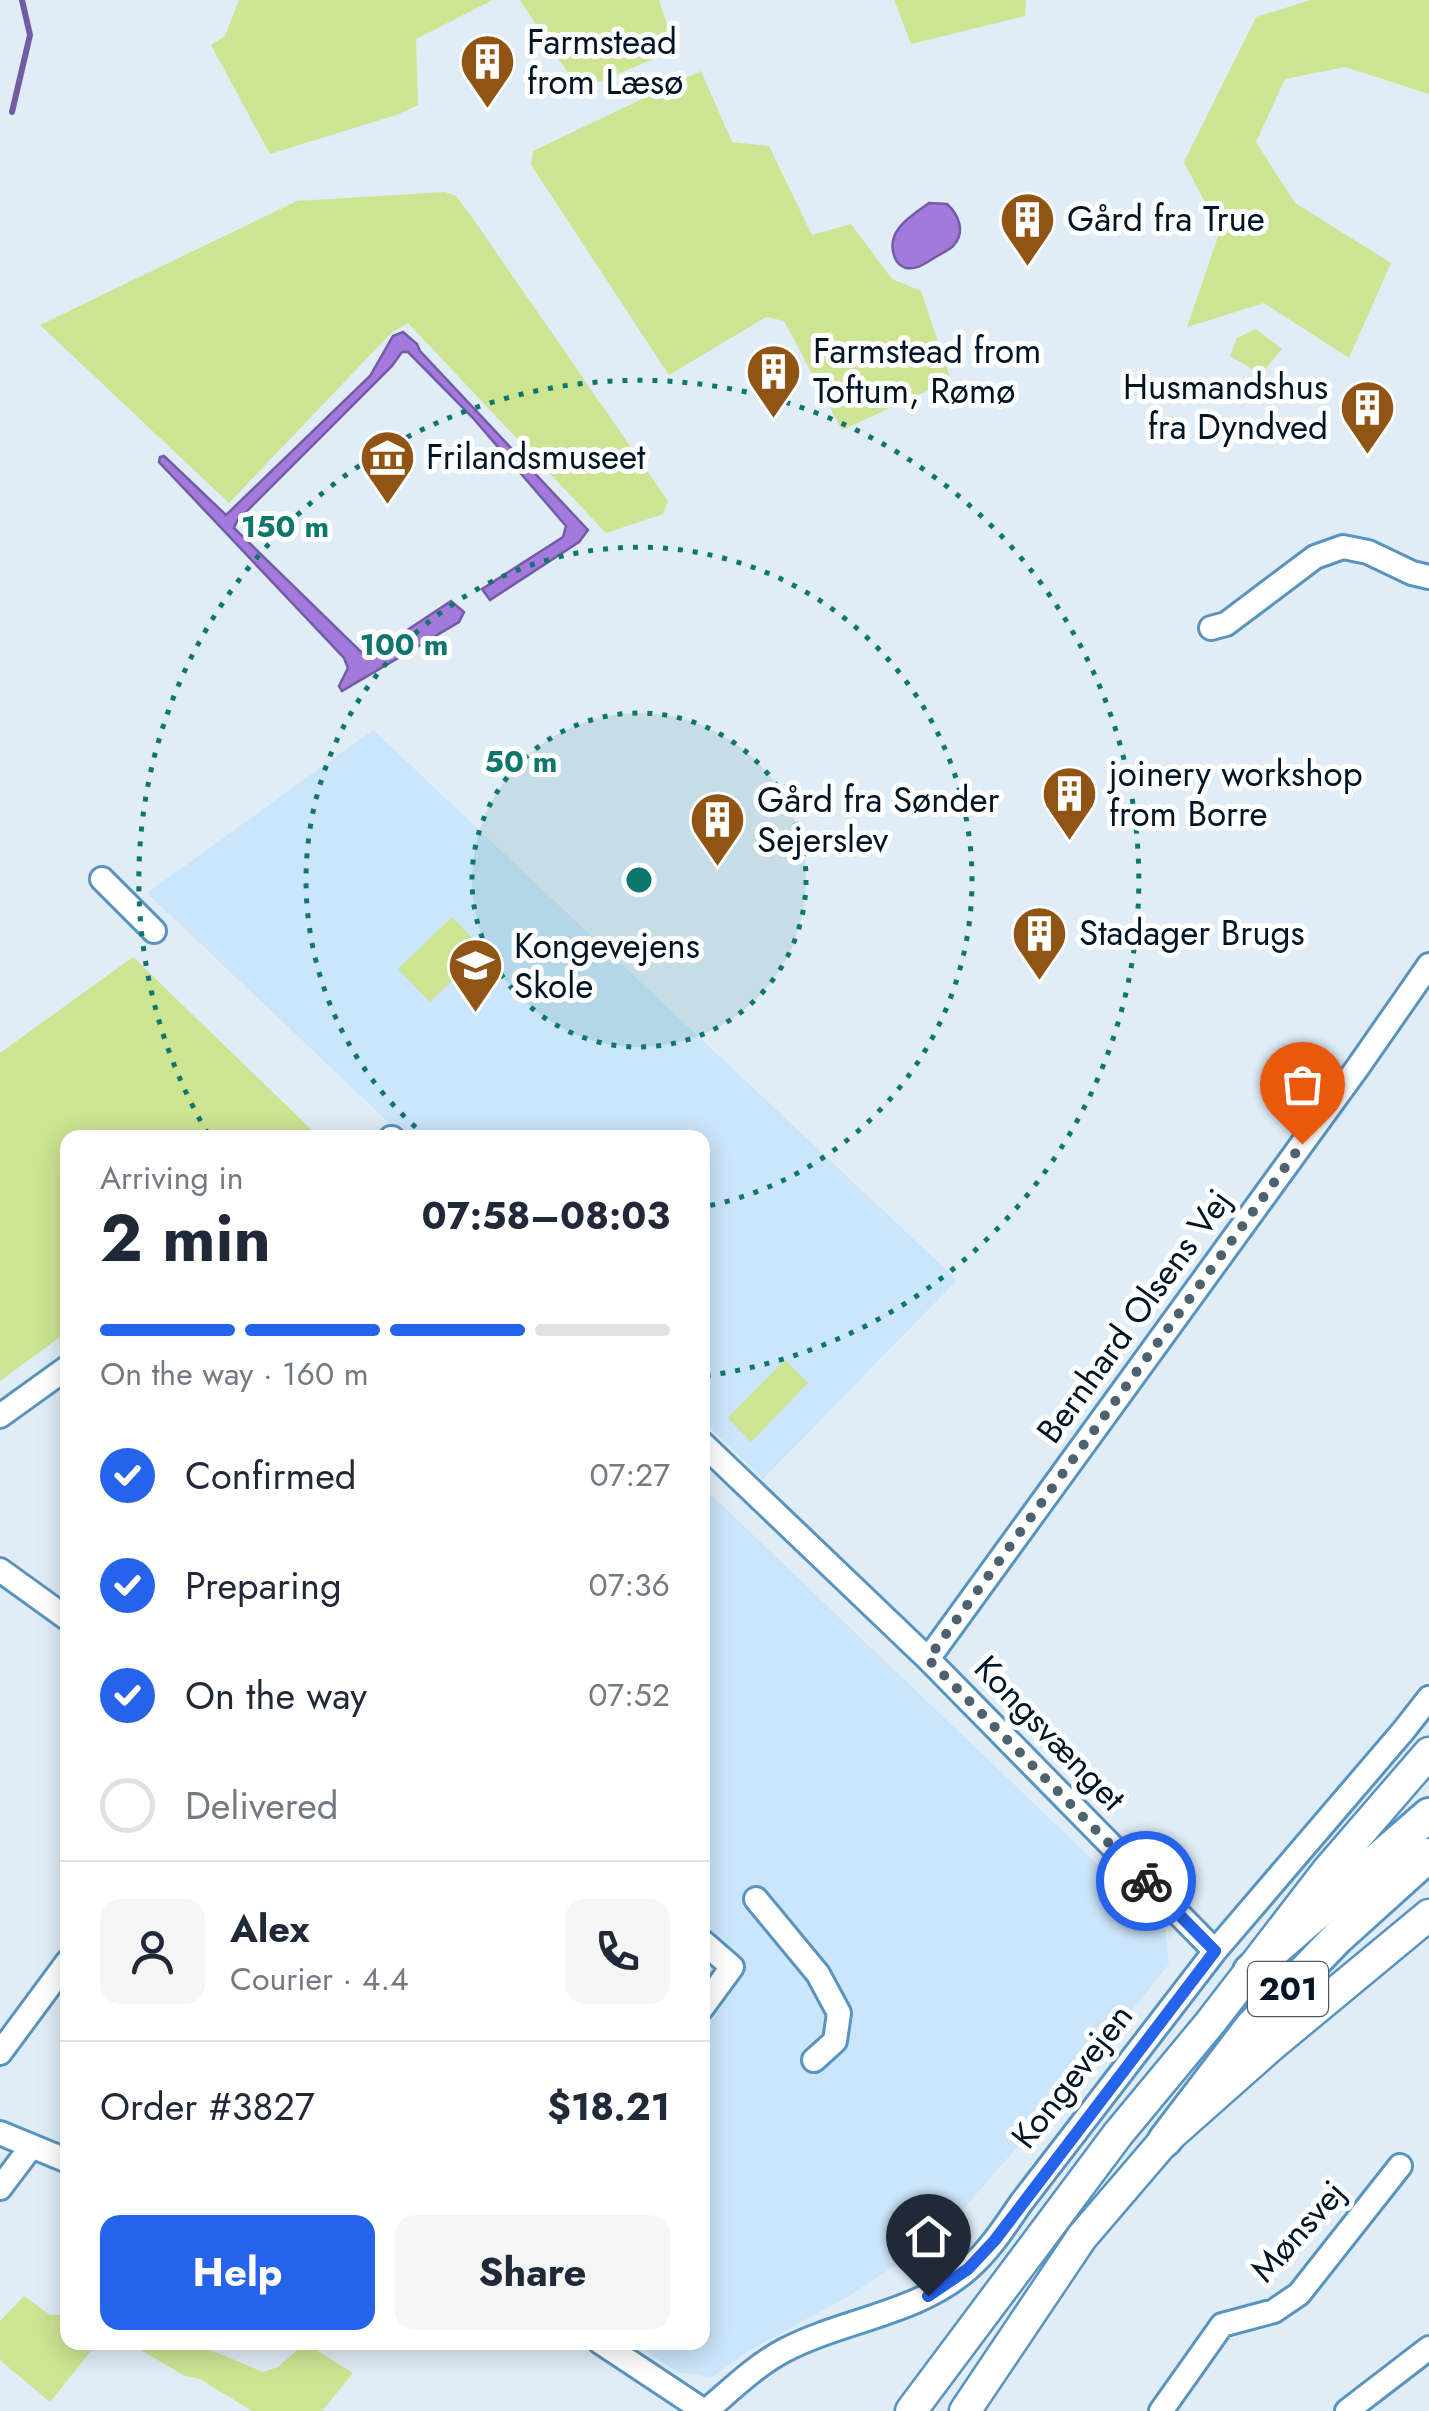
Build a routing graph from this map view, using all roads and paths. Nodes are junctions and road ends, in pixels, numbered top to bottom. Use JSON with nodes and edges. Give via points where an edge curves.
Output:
{"nodes":[{"id":1,"x":1429,"y":577,"type":"edge"},
{"id":2,"x":1211,"y":628,"type":"dead end"},
{"id":3,"x":102,"y":880,"type":"dead end"},
{"id":4,"x":154,"y":931,"type":"dead end"},
{"id":5,"x":1429,"y":965,"type":"edge"},
{"id":6,"x":60,"y":1373,"type":"edge"},
{"id":7,"x":0,"y":1416,"type":"edge"},
{"id":8,"x":710,"y":1451,"type":"edge"},
{"id":9,"x":0,"y":1570,"type":"edge"},
{"id":10,"x":60,"y":1614,"type":"edge"},
{"id":11,"x":928,"y":1659,"type":"junction"},
{"id":12,"x":1429,"y":1698,"type":"edge"},
{"id":13,"x":1429,"y":1753,"type":"edge"},
{"id":14,"x":1429,"y":1815,"type":"edge"},
{"id":15,"x":1429,"y":1855,"type":"edge"},
{"id":16,"x":756,"y":1899,"type":"dead end"},
{"id":17,"x":1429,"y":1915,"type":"edge"},
{"id":18,"x":710,"y":1948,"type":"edge"},
{"id":19,"x":1215,"y":1951,"type":"junction"},
{"id":20,"x":1250,"y":1971,"type":"junction"},
{"id":21,"x":60,"y":1972,"type":"edge"},
{"id":22,"x":710,"y":1997,"type":"edge"},
{"id":23,"x":0,"y":2054,"type":"edge"},
{"id":24,"x":814,"y":2060,"type":"dead end"},
{"id":25,"x":0,"y":2133,"type":"edge"},
{"id":26,"x":1165,"y":2140,"type":"junction"},
{"id":27,"x":30,"y":2146,"type":"junction"},
{"id":28,"x":60,"y":2157,"type":"edge"},
{"id":29,"x":1400,"y":2166,"type":"dead end"},
{"id":30,"x":0,"y":2188,"type":"edge"},
{"id":31,"x":1429,"y":2348,"type":"edge"},
{"id":32,"x":612,"y":2350,"type":"edge"},
{"id":33,"x":705,"y":2411,"type":"edge"},
{"id":34,"x":911,"y":2411,"type":"edge"},
{"id":35,"x":965,"y":2411,"type":"edge"},
{"id":36,"x":1161,"y":2411,"type":"edge"},
{"id":37,"x":1346,"y":2411,"type":"edge"}],
"edges":[{"from":1,"to":2,"type":"street","via":[[1343,547],[1316,557],[1226,624]]},
{"from":3,"to":4,"type":"street"},
{"from":5,"to":11,"type":"street","name":"Bernhard Olsens Vej"},
{"from":6,"to":7,"type":"street"},
{"from":8,"to":11,"type":"street","name":"Kongsvænget"},
{"from":9,"to":10,"type":"street"},
{"from":11,"to":19,"type":"street","name":"Kongsvænget"},
{"from":12,"to":19,"type":"street","name":"Kongevejen"},
{"from":13,"to":20,"type":"main road","number":"201"},
{"from":14,"to":20,"type":"highway","number":"201"},
{"from":15,"to":26,"type":"highway","number":"201","via":[[1252,2026]]},
{"from":16,"to":24,"type":"street","via":[[818,1974],[839,2014],[835,2041]]},
{"from":17,"to":26,"type":"main road","number":"201"},
{"from":18,"to":22,"type":"street","via":[[732,1968]]},
{"from":19,"to":33,"type":"street","name":"Kongevejen","via":[[968,2269],[928,2296],[786,2350]]},
{"from":20,"to":34,"type":"main road","name":"Kongevejen","number":"201","via":[[1118,2134]]},
{"from":21,"to":23,"type":"street"},
{"from":25,"to":27,"type":"street"},
{"from":26,"to":35,"type":"main road","number":"201","via":[[1082,2238]]},
{"from":27,"to":28,"type":"street"},
{"from":27,"to":30,"type":"street"},
{"from":29,"to":36,"type":"street","name":"Mønsvej","via":[[1299,2294],[1274,2312],[1222,2324]]},
{"from":31,"to":37,"type":"street"},
{"from":32,"to":33,"type":"street"}]}
